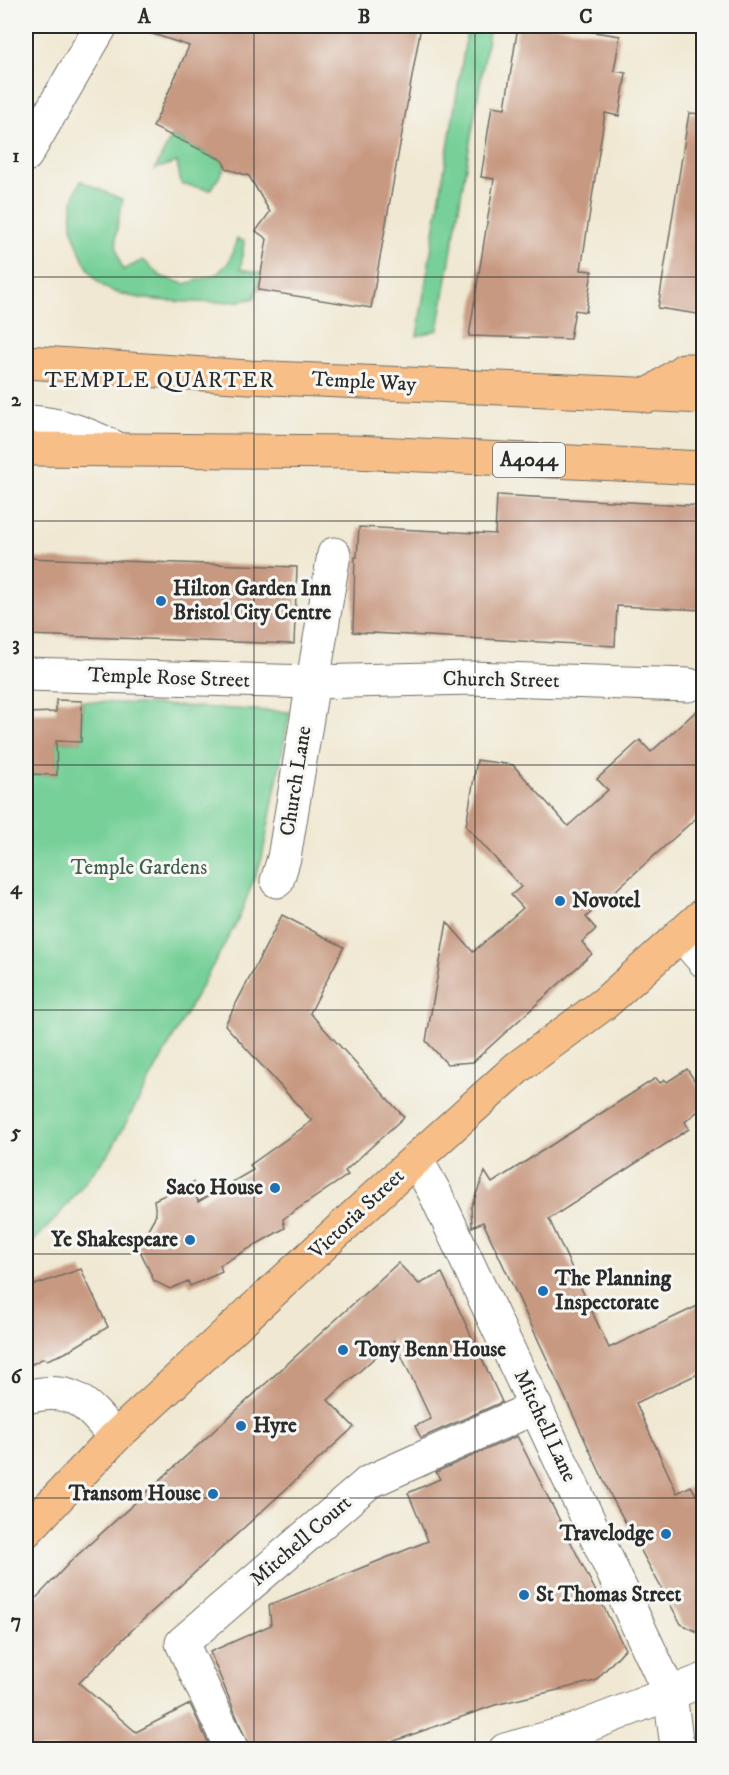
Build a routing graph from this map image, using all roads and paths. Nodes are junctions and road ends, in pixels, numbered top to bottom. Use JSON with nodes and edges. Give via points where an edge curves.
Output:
{"nodes":[{"id":1,"x":100,"y":26,"type":"edge"},
{"id":2,"x":26,"y":155,"type":"edge"},
{"id":3,"x":26,"y":362,"type":"edge"},
{"id":4,"x":704,"y":370,"type":"edge"},
{"id":5,"x":648,"y":396,"type":"junction"},
{"id":6,"x":704,"y":397,"type":"edge"},
{"id":7,"x":26,"y":422,"type":"edge"},
{"id":8,"x":116,"y":448,"type":"junction"},
{"id":9,"x":26,"y":449,"type":"edge"},
{"id":10,"x":704,"y":468,"type":"edge"},
{"id":11,"x":334,"y":554,"type":"dead end"},
{"id":12,"x":26,"y":674,"type":"edge"},
{"id":13,"x":312,"y":682,"type":"junction"},
{"id":14,"x":689,"y":685,"type":"dead end"},
{"id":15,"x":277,"y":881,"type":"dead end"},
{"id":16,"x":692,"y":924,"type":"edge"},
{"id":17,"x":704,"y":961,"type":"edge"},
{"id":18,"x":416,"y":1160,"type":"junction"},
{"id":19,"x":26,"y":1397,"type":"edge"},
{"id":20,"x":536,"y":1407,"type":"junction"},
{"id":21,"x":115,"y":1437,"type":"junction"},
{"id":22,"x":26,"y":1531,"type":"edge"},
{"id":23,"x":704,"y":1680,"type":"edge"},
{"id":24,"x":670,"y":1694,"type":"junction"},
{"id":25,"x":232,"y":1749,"type":"edge"},
{"id":26,"x":506,"y":1749,"type":"edge"},
{"id":27,"x":680,"y":1749,"type":"edge"}],
"edges":[{"from":1,"to":2,"type":"street"},
{"from":3,"to":5,"type":"main road","name":"Temple Way"},
{"from":4,"to":5,"type":"main road","via":[[684,370]]},
{"from":5,"to":6,"type":"main road","name":"Temple Way"},
{"from":7,"to":8,"type":"street","via":[[51,422],[75,428]]},
{"from":8,"to":9,"type":"main road","number":"A4044"},
{"from":8,"to":10,"type":"main road","number":"A4044","via":[[354,452]]},
{"from":11,"to":13,"type":"street","name":"Church Lane"},
{"from":12,"to":13,"type":"street","name":"Temple Rose Street"},
{"from":13,"to":14,"type":"street","name":"Church Street","via":[[470,678]]},
{"from":13,"to":15,"type":"street","name":"Church Lane"},
{"from":16,"to":17,"type":"street"},
{"from":16,"to":18,"type":"main road","name":"Victoria Street","via":[[605,1003],[518,1067]]},
{"from":18,"to":20,"type":"street","name":"Mitchell Lane"},
{"from":18,"to":21,"type":"main road","name":"Victoria Street"},
{"from":19,"to":21,"type":"street","via":[[55,1392],[72,1395]]},
{"from":20,"to":24,"type":"street","name":"Mitchell Lane"},
{"from":20,"to":25,"type":"street","name":"Mitchell Court","via":[[369,1482],[182,1643]]},
{"from":21,"to":22,"type":"main road","name":"Victoria Street"},
{"from":23,"to":24,"type":"street"},
{"from":24,"to":26,"type":"street","via":[[573,1731]]},
{"from":24,"to":27,"type":"street","name":"Mitchell Lane"}]}
